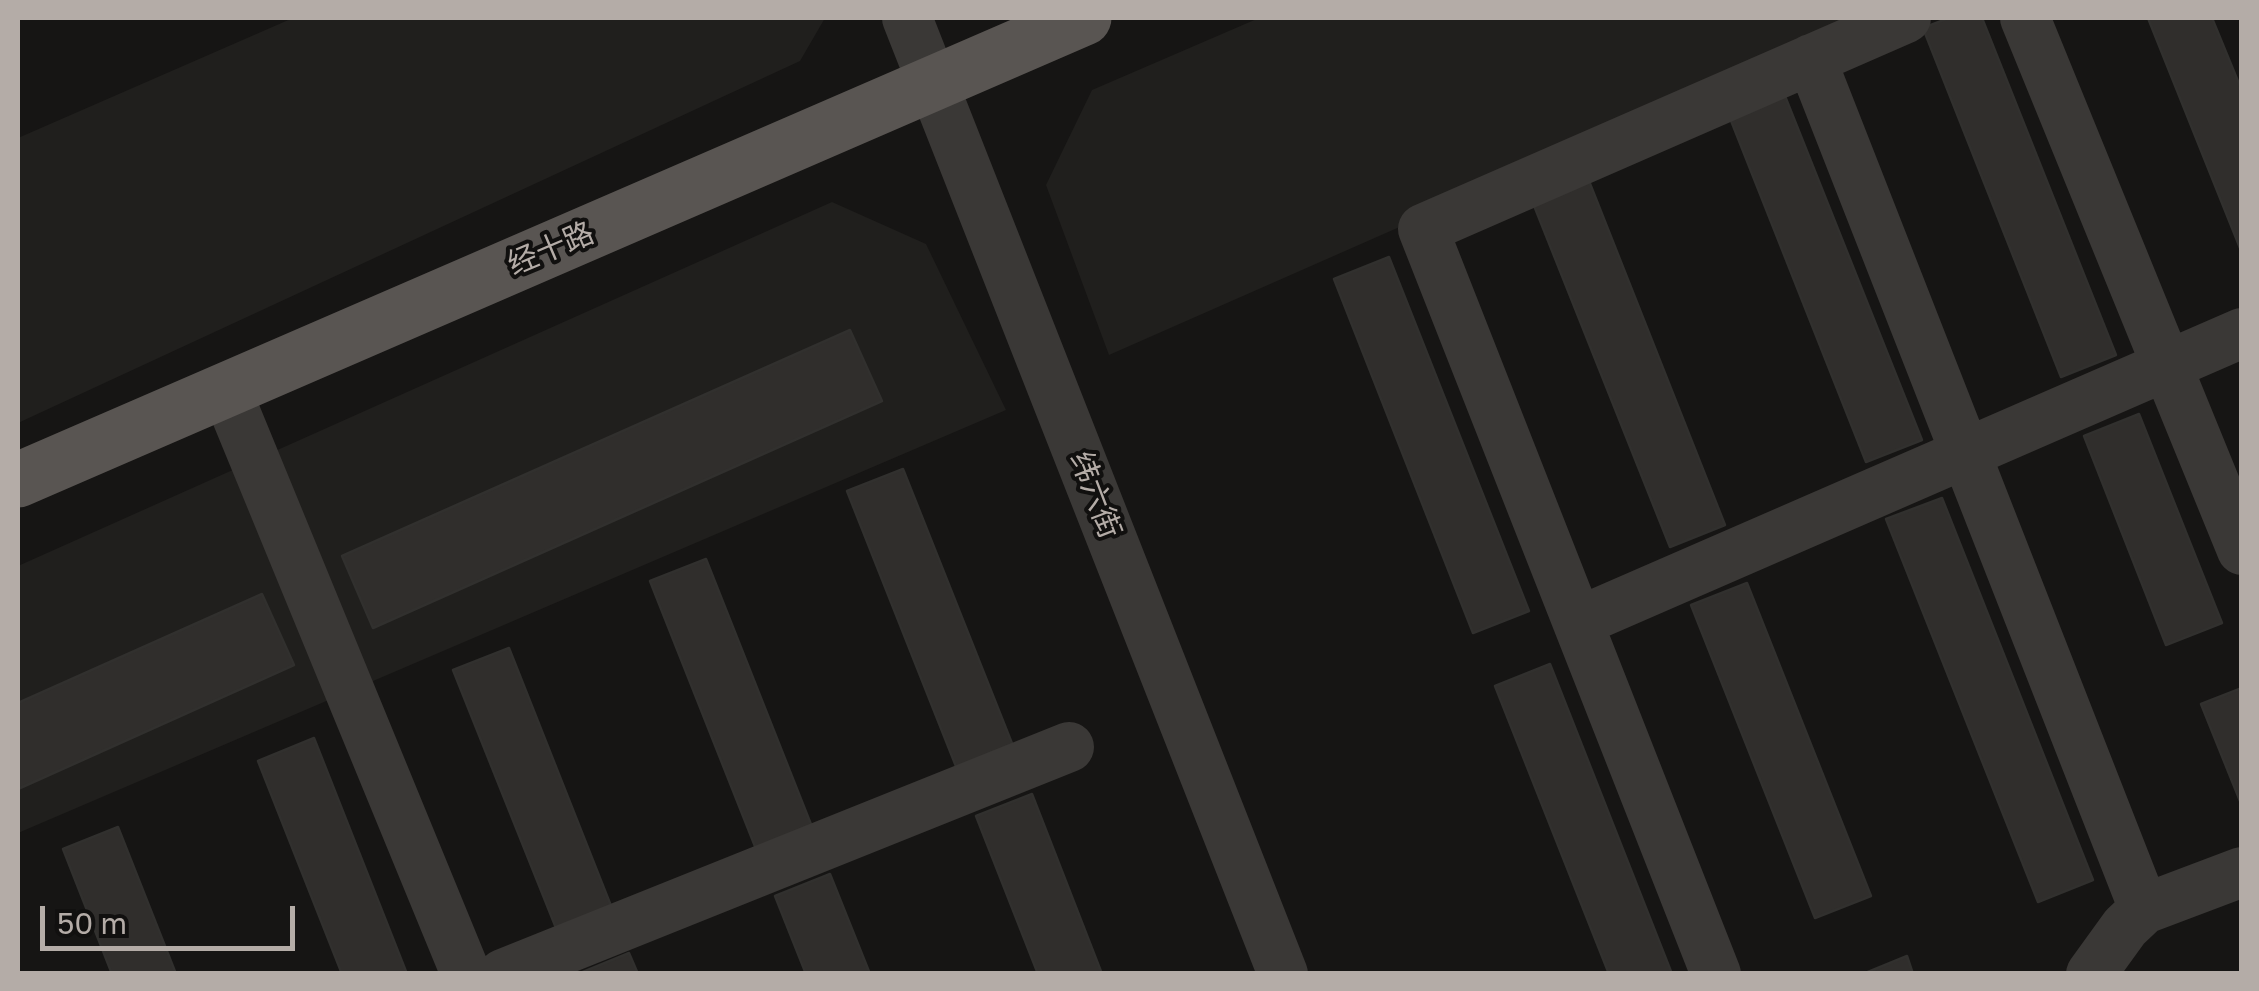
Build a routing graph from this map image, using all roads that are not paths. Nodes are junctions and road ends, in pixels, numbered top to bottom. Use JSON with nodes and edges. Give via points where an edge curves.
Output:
{"nodes":[{"id":1,"x":907,"y":18,"type":"edge"},
{"id":2,"x":1084,"y":18,"type":"edge"},
{"id":3,"x":1906,"y":18,"type":"edge"},
{"id":4,"x":2025,"y":18,"type":"edge"},
{"id":5,"x":1811,"y":59,"type":"junction"},
{"id":6,"x":933,"y":83,"type":"junction"},
{"id":7,"x":2242,"y":333,"type":"edge"},
{"id":8,"x":226,"y":390,"type":"junction"},
{"id":9,"x":18,"y":480,"type":"edge"},
{"id":10,"x":2242,"y":550,"type":"edge"},
{"id":11,"x":1578,"y":622,"type":"junction"},
{"id":12,"x":1069,"y":747,"type":"dead end"},
{"id":13,"x":2242,"y":872,"type":"edge"},
{"id":14,"x":2144,"y":909,"type":"junction"},
{"id":15,"x":466,"y":974,"type":"edge"},
{"id":16,"x":503,"y":974,"type":"edge"},
{"id":17,"x":1283,"y":974,"type":"edge"},
{"id":18,"x":1716,"y":974,"type":"edge"},
{"id":19,"x":2092,"y":974,"type":"edge"}],
"edges":[{"from":1,"to":6,"type":"street","name":"纬六街"},
{"from":2,"to":6,"type":"main road","name":"经十路"},
{"from":3,"to":5,"type":"street"},
{"from":4,"to":10,"type":"street"},
{"from":5,"to":11,"type":"street","via":[[1423,229]]},
{"from":5,"to":14,"type":"street"},
{"from":6,"to":8,"type":"main road","name":"经十路"},
{"from":6,"to":17,"type":"street","name":"纬六街"},
{"from":7,"to":11,"type":"street"},
{"from":8,"to":9,"type":"main road","name":"经十路"},
{"from":8,"to":15,"type":"street"},
{"from":11,"to":18,"type":"street"},
{"from":12,"to":16,"type":"street"},
{"from":13,"to":14,"type":"street"},
{"from":14,"to":19,"type":"street"}]}
